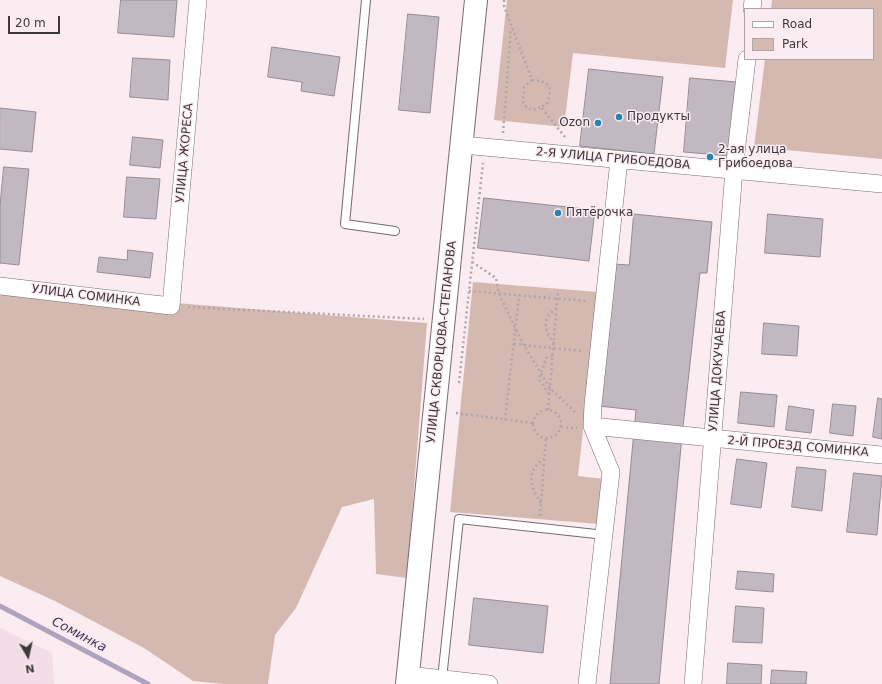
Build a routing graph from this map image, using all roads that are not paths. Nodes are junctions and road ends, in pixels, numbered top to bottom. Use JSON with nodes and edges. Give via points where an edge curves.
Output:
{"nodes":[{"id":1,"x":198,"y":0,"type":"edge"},
{"id":2,"x":366,"y":0,"type":"edge"},
{"id":3,"x":476,"y":0,"type":"edge"},
{"id":4,"x":747,"y":60,"type":"edge"},
{"id":5,"x":463,"y":145,"type":"junction"},
{"id":6,"x":619,"y":160,"type":"junction"},
{"id":7,"x":734,"y":170,"type":"junction"},
{"id":8,"x":882,"y":184,"type":"edge"},
{"id":9,"x":395,"y":230,"type":"dead end"},
{"id":10,"x":0,"y":286,"type":"edge"},
{"id":11,"x":172,"y":306,"type":"joint"},
{"id":12,"x":592,"y":426,"type":"junction"},
{"id":13,"x":713,"y":438,"type":"junction"},
{"id":14,"x":882,"y":455,"type":"edge"},
{"id":15,"x":605,"y":535,"type":"junction"},
{"id":16,"x":408,"y":679,"type":"edge"},
{"id":17,"x":442,"y":679,"type":"junction"},
{"id":18,"x":489,"y":684,"type":"edge"},
{"id":19,"x":587,"y":684,"type":"edge"},
{"id":20,"x":693,"y":684,"type":"edge"}],
"edges":[{"from":1,"to":11,"type":"street","name":"УЛИЦА ЖОРЕСА"},
{"from":2,"to":9,"type":"lane","via":[[346,224]]},
{"from":3,"to":5,"type":"street","name":"УЛИЦА СКВОРЦОВА-СТЕПАНОВА"},
{"from":4,"to":7,"type":"street","name":"УЛИЦА ДОКУЧАЕВА"},
{"from":5,"to":6,"type":"street","name":"2-Я УЛИЦА ГРИБОЕДОВА"},
{"from":5,"to":16,"type":"street","name":"УЛИЦА СКВОРЦОВА-СТЕПАНОВА"},
{"from":6,"to":7,"type":"street","name":"2-Я УЛИЦА ГРИБОЕДОВА"},
{"from":6,"to":12,"type":"street"},
{"from":7,"to":8,"type":"street","name":"2-Я УЛИЦА ГРИБОЕДОВА"},
{"from":7,"to":13,"type":"street","name":"УЛИЦА ДОКУЧАЕВА"},
{"from":10,"to":11,"type":"street","name":"УЛИЦА СОМИНКА"},
{"from":12,"to":13,"type":"street","name":"2-Й ПРОЕЗД СОМИНКА"},
{"from":12,"to":15,"type":"street","via":[[611,472]]},
{"from":13,"to":14,"type":"street","name":"2-Й ПРОЕЗД СОМИНКА"},
{"from":13,"to":20,"type":"street","name":"УЛИЦА ДОКУЧАЕВА"},
{"from":15,"to":17,"type":"lane","via":[[459,519]]},
{"from":15,"to":19,"type":"street"},
{"from":16,"to":17,"type":"street"},
{"from":17,"to":18,"type":"street"}]}
